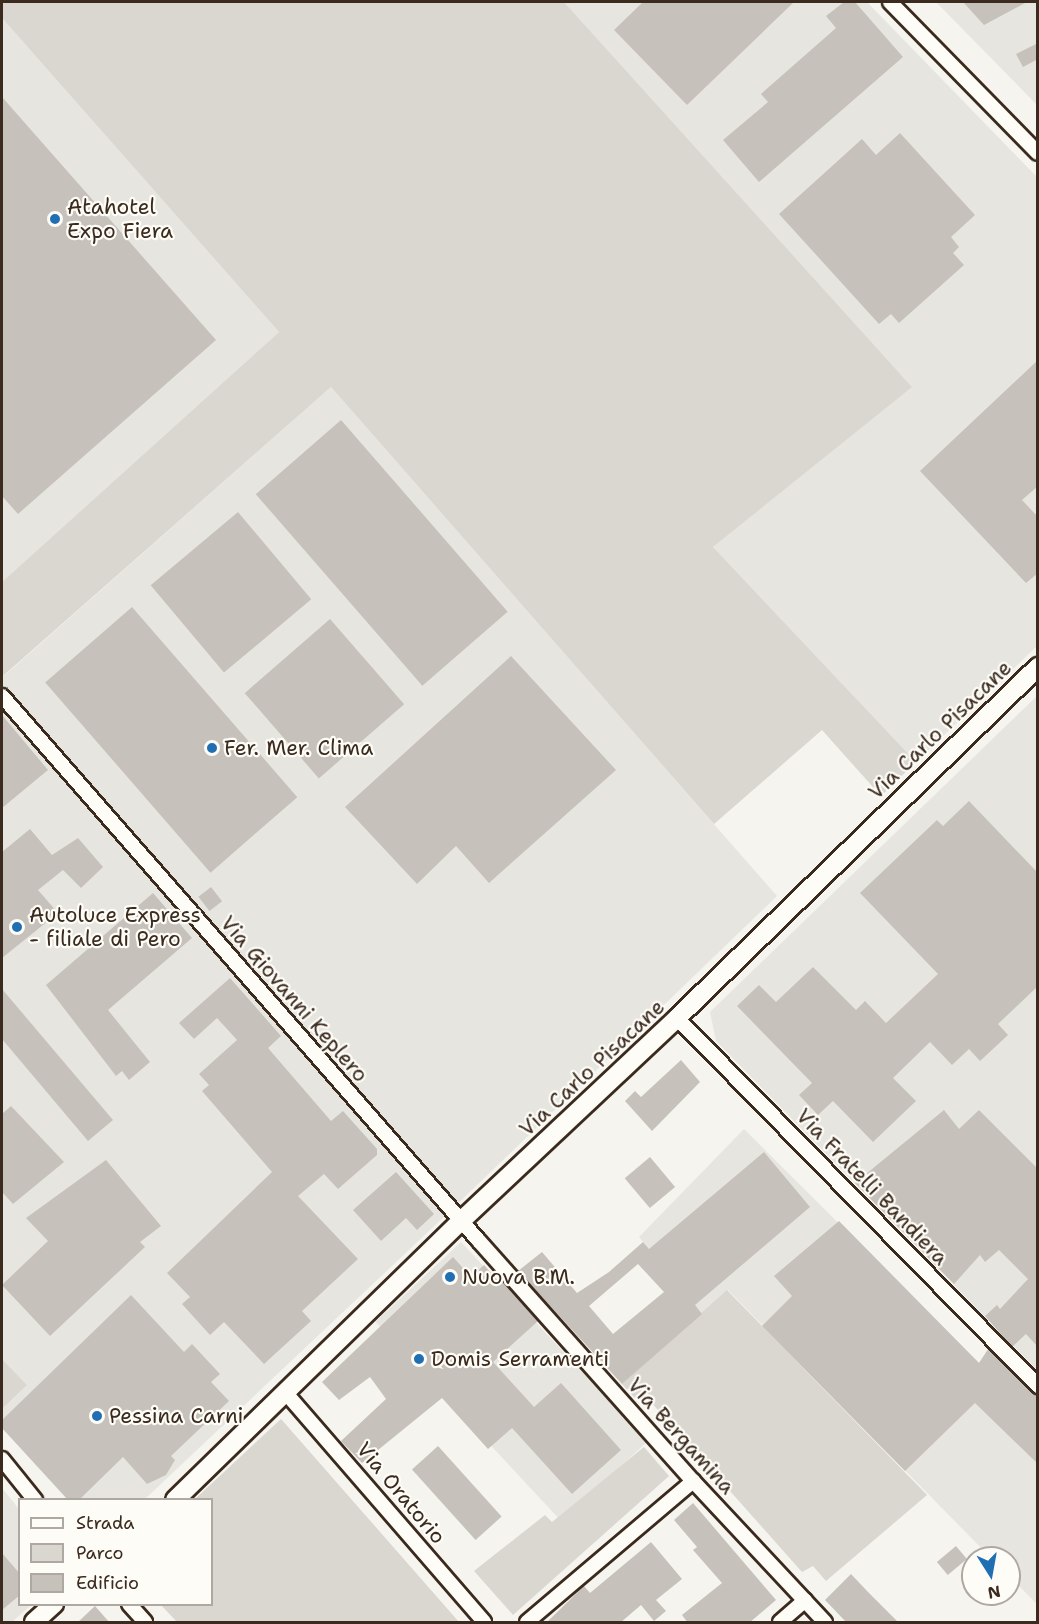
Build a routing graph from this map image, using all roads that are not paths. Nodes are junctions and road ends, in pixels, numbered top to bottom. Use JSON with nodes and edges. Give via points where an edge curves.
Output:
{"nodes":[{"id":1,"x":890,"y":2,"type":"edge"},
{"id":2,"x":1038,"y":153,"type":"edge"},
{"id":3,"x":1038,"y":667,"type":"edge"},
{"id":4,"x":2,"y":696,"type":"edge"},
{"id":5,"x":677,"y":1018,"type":"junction"},
{"id":6,"x":461,"y":1221,"type":"junction"},
{"id":7,"x":1038,"y":1386,"type":"edge"},
{"id":8,"x":285,"y":1392,"type":"junction"},
{"id":9,"x":2,"y":1459,"type":"edge"},
{"id":10,"x":693,"y":1481,"type":"junction"},
{"id":11,"x":33,"y":1498,"type":"edge"},
{"id":12,"x":177,"y":1498,"type":"edge"},
{"id":13,"x":805,"y":1600,"type":"junction"},
{"id":14,"x":53,"y":1606,"type":"edge"},
{"id":15,"x":130,"y":1606,"type":"edge"},
{"id":16,"x":34,"y":1623,"type":"edge"},
{"id":17,"x":145,"y":1623,"type":"edge"},
{"id":18,"x":484,"y":1623,"type":"edge"},
{"id":19,"x":527,"y":1623,"type":"edge"},
{"id":20,"x":780,"y":1623,"type":"edge"},
{"id":21,"x":825,"y":1623,"type":"edge"}],
"edges":[{"from":1,"to":2,"type":"street"},
{"from":3,"to":5,"type":"street","name":"Via Carlo Pisacane"},
{"from":4,"to":6,"type":"street","name":"Via Giovanni Keplero"},
{"from":5,"to":6,"type":"street","name":"Via Carlo Pisacane"},
{"from":5,"to":7,"type":"street","name":"Via Fratelli Bandiera"},
{"from":6,"to":8,"type":"street","name":"Via Carlo Pisacane"},
{"from":6,"to":10,"type":"street","name":"Via Bergamina"},
{"from":8,"to":12,"type":"street","name":"Via Carlo Pisacane"},
{"from":8,"to":18,"type":"street","name":"Via Oratorio"},
{"from":9,"to":11,"type":"street"},
{"from":10,"to":13,"type":"street","name":"Via Bergamina"},
{"from":10,"to":19,"type":"street"},
{"from":13,"to":20,"type":"street"},
{"from":13,"to":21,"type":"street","name":"Via Bergamina"},
{"from":14,"to":16,"type":"street"},
{"from":15,"to":17,"type":"street"}]}
